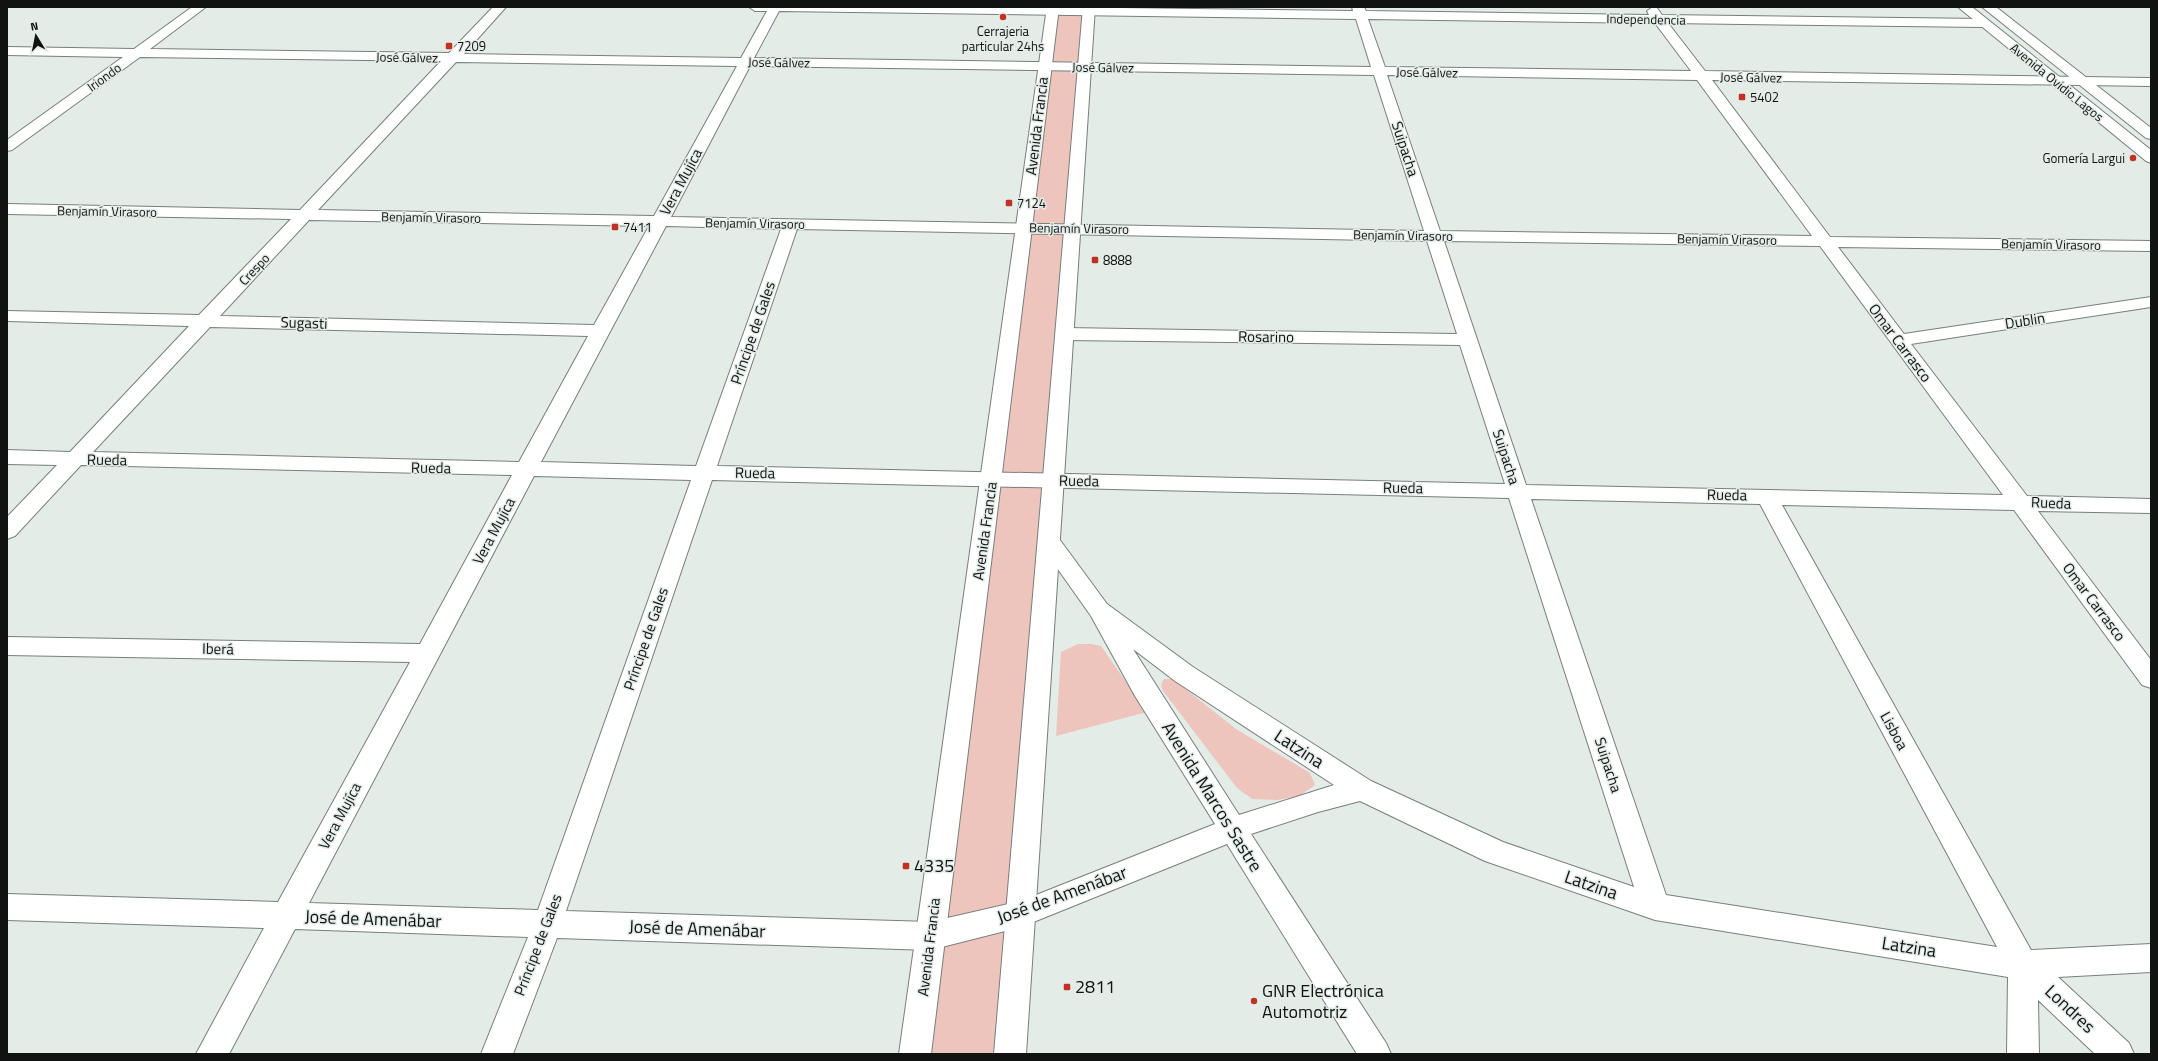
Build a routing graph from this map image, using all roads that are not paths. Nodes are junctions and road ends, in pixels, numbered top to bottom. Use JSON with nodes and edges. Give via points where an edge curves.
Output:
{"nodes":[{"id":1,"x":200,"y":7,"type":"edge"},
{"id":2,"x":500,"y":7,"type":"edge"},
{"id":3,"x":755,"y":7,"type":"edge"},
{"id":4,"x":775,"y":7,"type":"edge"},
{"id":5,"x":1649,"y":7,"type":"edge"},
{"id":6,"x":1964,"y":7,"type":"edge"},
{"id":7,"x":1988,"y":7,"type":"edge"},
{"id":8,"x":1052,"y":9,"type":"edge"},
{"id":9,"x":1089,"y":9,"type":"edge"},
{"id":10,"x":1359,"y":11,"type":"edge"},
{"id":11,"x":1658,"y":19,"type":"junction"},
{"id":12,"x":1984,"y":23,"type":"junction"},
{"id":13,"x":7,"y":51,"type":"edge"},
{"id":14,"x":137,"y":53,"type":"junction"},
{"id":15,"x":453,"y":58,"type":"junction"},
{"id":16,"x":746,"y":62,"type":"junction"},
{"id":17,"x":1045,"y":66,"type":"junction"},
{"id":18,"x":1085,"y":67,"type":"junction"},
{"id":19,"x":1379,"y":71,"type":"junction"},
{"id":20,"x":1701,"y":76,"type":"junction"},
{"id":21,"x":2056,"y":81,"type":"junction"},
{"id":22,"x":2083,"y":81,"type":"junction"},
{"id":23,"x":2151,"y":82,"type":"edge"},
{"id":24,"x":2151,"y":134,"type":"edge"},
{"id":25,"x":7,"y":147,"type":"edge"},
{"id":26,"x":2151,"y":158,"type":"edge"},
{"id":27,"x":7,"y":209,"type":"edge"},
{"id":28,"x":305,"y":214,"type":"junction"},
{"id":29,"x":660,"y":221,"type":"junction"},
{"id":30,"x":791,"y":223,"type":"junction"},
{"id":31,"x":1024,"y":227,"type":"junction"},
{"id":32,"x":1072,"y":228,"type":"junction"},
{"id":33,"x":1433,"y":236,"type":"junction"},
{"id":34,"x":1824,"y":240,"type":"junction"},
{"id":35,"x":2151,"y":246,"type":"edge"},
{"id":36,"x":2151,"y":302,"type":"edge"},
{"id":37,"x":7,"y":316,"type":"edge"},
{"id":38,"x":205,"y":321,"type":"junction"},
{"id":39,"x":601,"y":331,"type":"junction"},
{"id":40,"x":1065,"y":334,"type":"junction"},
{"id":41,"x":1468,"y":340,"type":"junction"},
{"id":42,"x":1898,"y":340,"type":"junction"},
{"id":43,"x":7,"y":457,"type":"edge"},
{"id":44,"x":75,"y":459,"type":"junction"},
{"id":45,"x":526,"y":470,"type":"junction"},
{"id":46,"x":705,"y":472,"type":"junction"},
{"id":47,"x":992,"y":479,"type":"junction"},
{"id":48,"x":1054,"y":480,"type":"junction"},
{"id":49,"x":1517,"y":491,"type":"junction"},
{"id":50,"x":1766,"y":496,"type":"junction"},
{"id":51,"x":2020,"y":502,"type":"junction"},
{"id":52,"x":2151,"y":506,"type":"edge"},
{"id":53,"x":7,"y":531,"type":"edge"},
{"id":54,"x":1049,"y":541,"type":"junction"},
{"id":55,"x":1099,"y":610,"type":"junction"},
{"id":56,"x":7,"y":646,"type":"edge"},
{"id":57,"x":428,"y":653,"type":"junction"},
{"id":58,"x":2151,"y":678,"type":"edge"},
{"id":59,"x":1362,"y":789,"type":"junction"},
{"id":60,"x":1233,"y":830,"type":"junction"},
{"id":61,"x":7,"y":907,"type":"edge"},
{"id":62,"x":1655,"y":907,"type":"junction"},
{"id":63,"x":1020,"y":914,"type":"junction"},
{"id":64,"x":286,"y":916,"type":"junction"},
{"id":65,"x":547,"y":925,"type":"junction"},
{"id":66,"x":930,"y":936,"type":"junction"},
{"id":67,"x":2151,"y":958,"type":"edge"},
{"id":68,"x":2023,"y":965,"type":"junction"},
{"id":69,"x":212,"y":1054,"type":"edge"},
{"id":70,"x":497,"y":1054,"type":"edge"},
{"id":71,"x":915,"y":1054,"type":"edge"},
{"id":72,"x":1010,"y":1054,"type":"edge"},
{"id":73,"x":1375,"y":1054,"type":"edge"},
{"id":74,"x":2022,"y":1054,"type":"edge"},
{"id":75,"x":2118,"y":1054,"type":"edge"}],
"edges":[{"from":1,"to":14,"type":"street","name":"Iriondo"},
{"from":2,"to":15,"type":"street","name":"Crespo"},
{"from":3,"to":4,"type":"street","name":"Independencia"},
{"from":4,"to":8,"type":"street","name":"Independencia"},
{"from":4,"to":16,"type":"street","name":"Vera Mujíca"},
{"from":5,"to":11,"type":"street","name":"Omar Carrasco"},
{"from":6,"to":12,"type":"street","name":"Avenida Ovidio Lagos"},
{"from":7,"to":22,"type":"street","name":"Avenida Ovidio Lagos"},
{"from":8,"to":9,"type":"street","name":"Independencia"},
{"from":8,"to":17,"type":"street","name":"Avenida Francia"},
{"from":9,"to":10,"type":"street","name":"Independencia"},
{"from":9,"to":18,"type":"street"},
{"from":10,"to":11,"type":"street","name":"Independencia"},
{"from":10,"to":19,"type":"street","name":"Suipacha"},
{"from":11,"to":12,"type":"street","name":"Independencia"},
{"from":11,"to":20,"type":"street","name":"Omar Carrasco"},
{"from":12,"to":21,"type":"street","name":"Avenida Ovidio Lagos"},
{"from":13,"to":14,"type":"street","name":"José Gálvez"},
{"from":14,"to":15,"type":"street","name":"José Gálvez"},
{"from":14,"to":25,"type":"street","name":"Iriondo"},
{"from":15,"to":16,"type":"street","name":"José Gálvez"},
{"from":15,"to":28,"type":"street","name":"Crespo"},
{"from":16,"to":17,"type":"street","name":"José Gálvez"},
{"from":16,"to":29,"type":"street","name":"Vera Mujíca"},
{"from":17,"to":18,"type":"street","name":"José Gálvez"},
{"from":17,"to":31,"type":"street","name":"Avenida Francia"},
{"from":18,"to":19,"type":"street","name":"José Gálvez"},
{"from":18,"to":32,"type":"street"},
{"from":19,"to":20,"type":"street","name":"José Gálvez"},
{"from":19,"to":33,"type":"street","name":"Suipacha"},
{"from":20,"to":21,"type":"street","name":"José Gálvez"},
{"from":20,"to":34,"type":"street","name":"Omar Carrasco"},
{"from":21,"to":22,"type":"street","name":"José Gálvez"},
{"from":21,"to":26,"type":"street","name":"Avenida Ovidio Lagos"},
{"from":22,"to":23,"type":"street","name":"José Gálvez"},
{"from":22,"to":24,"type":"street","name":"Avenida Ovidio Lagos"},
{"from":27,"to":28,"type":"street","name":"Benjamín Virasoro"},
{"from":28,"to":29,"type":"street","name":"Benjamín Virasoro"},
{"from":28,"to":38,"type":"street","name":"Crespo"},
{"from":29,"to":30,"type":"street","name":"Benjamín Virasoro"},
{"from":29,"to":39,"type":"street","name":"Vera Mujíca"},
{"from":30,"to":31,"type":"street","name":"Benjamín Virasoro"},
{"from":30,"to":46,"type":"street","name":"Príncipe de Gales"},
{"from":31,"to":32,"type":"street","name":"Benjamín Virasoro"},
{"from":31,"to":47,"type":"street","name":"Avenida Francia"},
{"from":32,"to":33,"type":"street","name":"Benjamín Virasoro"},
{"from":32,"to":40,"type":"street"},
{"from":33,"to":34,"type":"street","name":"Benjamín Virasoro"},
{"from":33,"to":41,"type":"street","name":"Suipacha"},
{"from":34,"to":35,"type":"street","name":"Benjamín Virasoro"},
{"from":34,"to":42,"type":"street","name":"Omar Carrasco"},
{"from":36,"to":42,"type":"street","name":"Dublin"},
{"from":37,"to":38,"type":"street","name":"Sugasti"},
{"from":38,"to":39,"type":"street","name":"Sugasti"},
{"from":38,"to":44,"type":"street","name":"Crespo"},
{"from":39,"to":45,"type":"street","name":"Vera Mujíca"},
{"from":40,"to":41,"type":"street","name":"Rosarino"},
{"from":40,"to":48,"type":"street"},
{"from":41,"to":49,"type":"street","name":"Suipacha"},
{"from":42,"to":51,"type":"street","name":"Omar Carrasco"},
{"from":43,"to":44,"type":"street","name":"Rueda"},
{"from":44,"to":45,"type":"street","name":"Rueda"},
{"from":44,"to":53,"type":"street","name":"Crespo"},
{"from":45,"to":46,"type":"street","name":"Rueda"},
{"from":45,"to":57,"type":"street","name":"Vera Mujíca"},
{"from":46,"to":47,"type":"street","name":"Rueda"},
{"from":46,"to":65,"type":"street","name":"Príncipe de Gales"},
{"from":47,"to":48,"type":"street","name":"Rueda"},
{"from":47,"to":66,"type":"street","name":"Avenida Francia"},
{"from":48,"to":49,"type":"street","name":"Rueda"},
{"from":48,"to":54,"type":"street"},
{"from":49,"to":50,"type":"street","name":"Rueda"},
{"from":49,"to":62,"type":"street","name":"Suipacha"},
{"from":50,"to":51,"type":"street","name":"Rueda"},
{"from":50,"to":68,"type":"street","name":"Lisboa"},
{"from":51,"to":52,"type":"street","name":"Rueda"},
{"from":51,"to":58,"type":"street","name":"Omar Carrasco"},
{"from":54,"to":55,"type":"street","name":"Avenida Marcos Sastre"},
{"from":54,"to":63,"type":"street"},
{"from":55,"to":59,"type":"street","name":"Latzina","via":[[1184,674]]},
{"from":55,"to":60,"type":"street","name":"Avenida Marcos Sastre","via":[[1144,689]]},
{"from":56,"to":57,"type":"street","name":"Iberá"},
{"from":57,"to":64,"type":"street","name":"Vera Mujíca"},
{"from":59,"to":60,"type":"street","name":"José de Amenábar","via":[[1326,797]]},
{"from":59,"to":62,"type":"street","name":"Latzina","via":[[1495,852]]},
{"from":60,"to":63,"type":"street","name":"José de Amenábar"},
{"from":60,"to":73,"type":"street","name":"Avenida Marcos Sastre"},
{"from":61,"to":64,"type":"street","name":"José de Amenábar"},
{"from":62,"to":68,"type":"street","name":"Latzina"},
{"from":63,"to":66,"type":"street","name":"José de Amenábar"},
{"from":63,"to":72,"type":"street"},
{"from":64,"to":65,"type":"street","name":"José de Amenábar"},
{"from":64,"to":69,"type":"street","name":"Vera Mujíca"},
{"from":65,"to":66,"type":"street","name":"José de Amenábar"},
{"from":65,"to":70,"type":"street","name":"Príncipe de Gales"},
{"from":66,"to":71,"type":"street","name":"Avenida Francia"},
{"from":67,"to":68,"type":"street","name":"Latzina"},
{"from":68,"to":74,"type":"street"},
{"from":68,"to":75,"type":"street","name":"Londres"}]}
